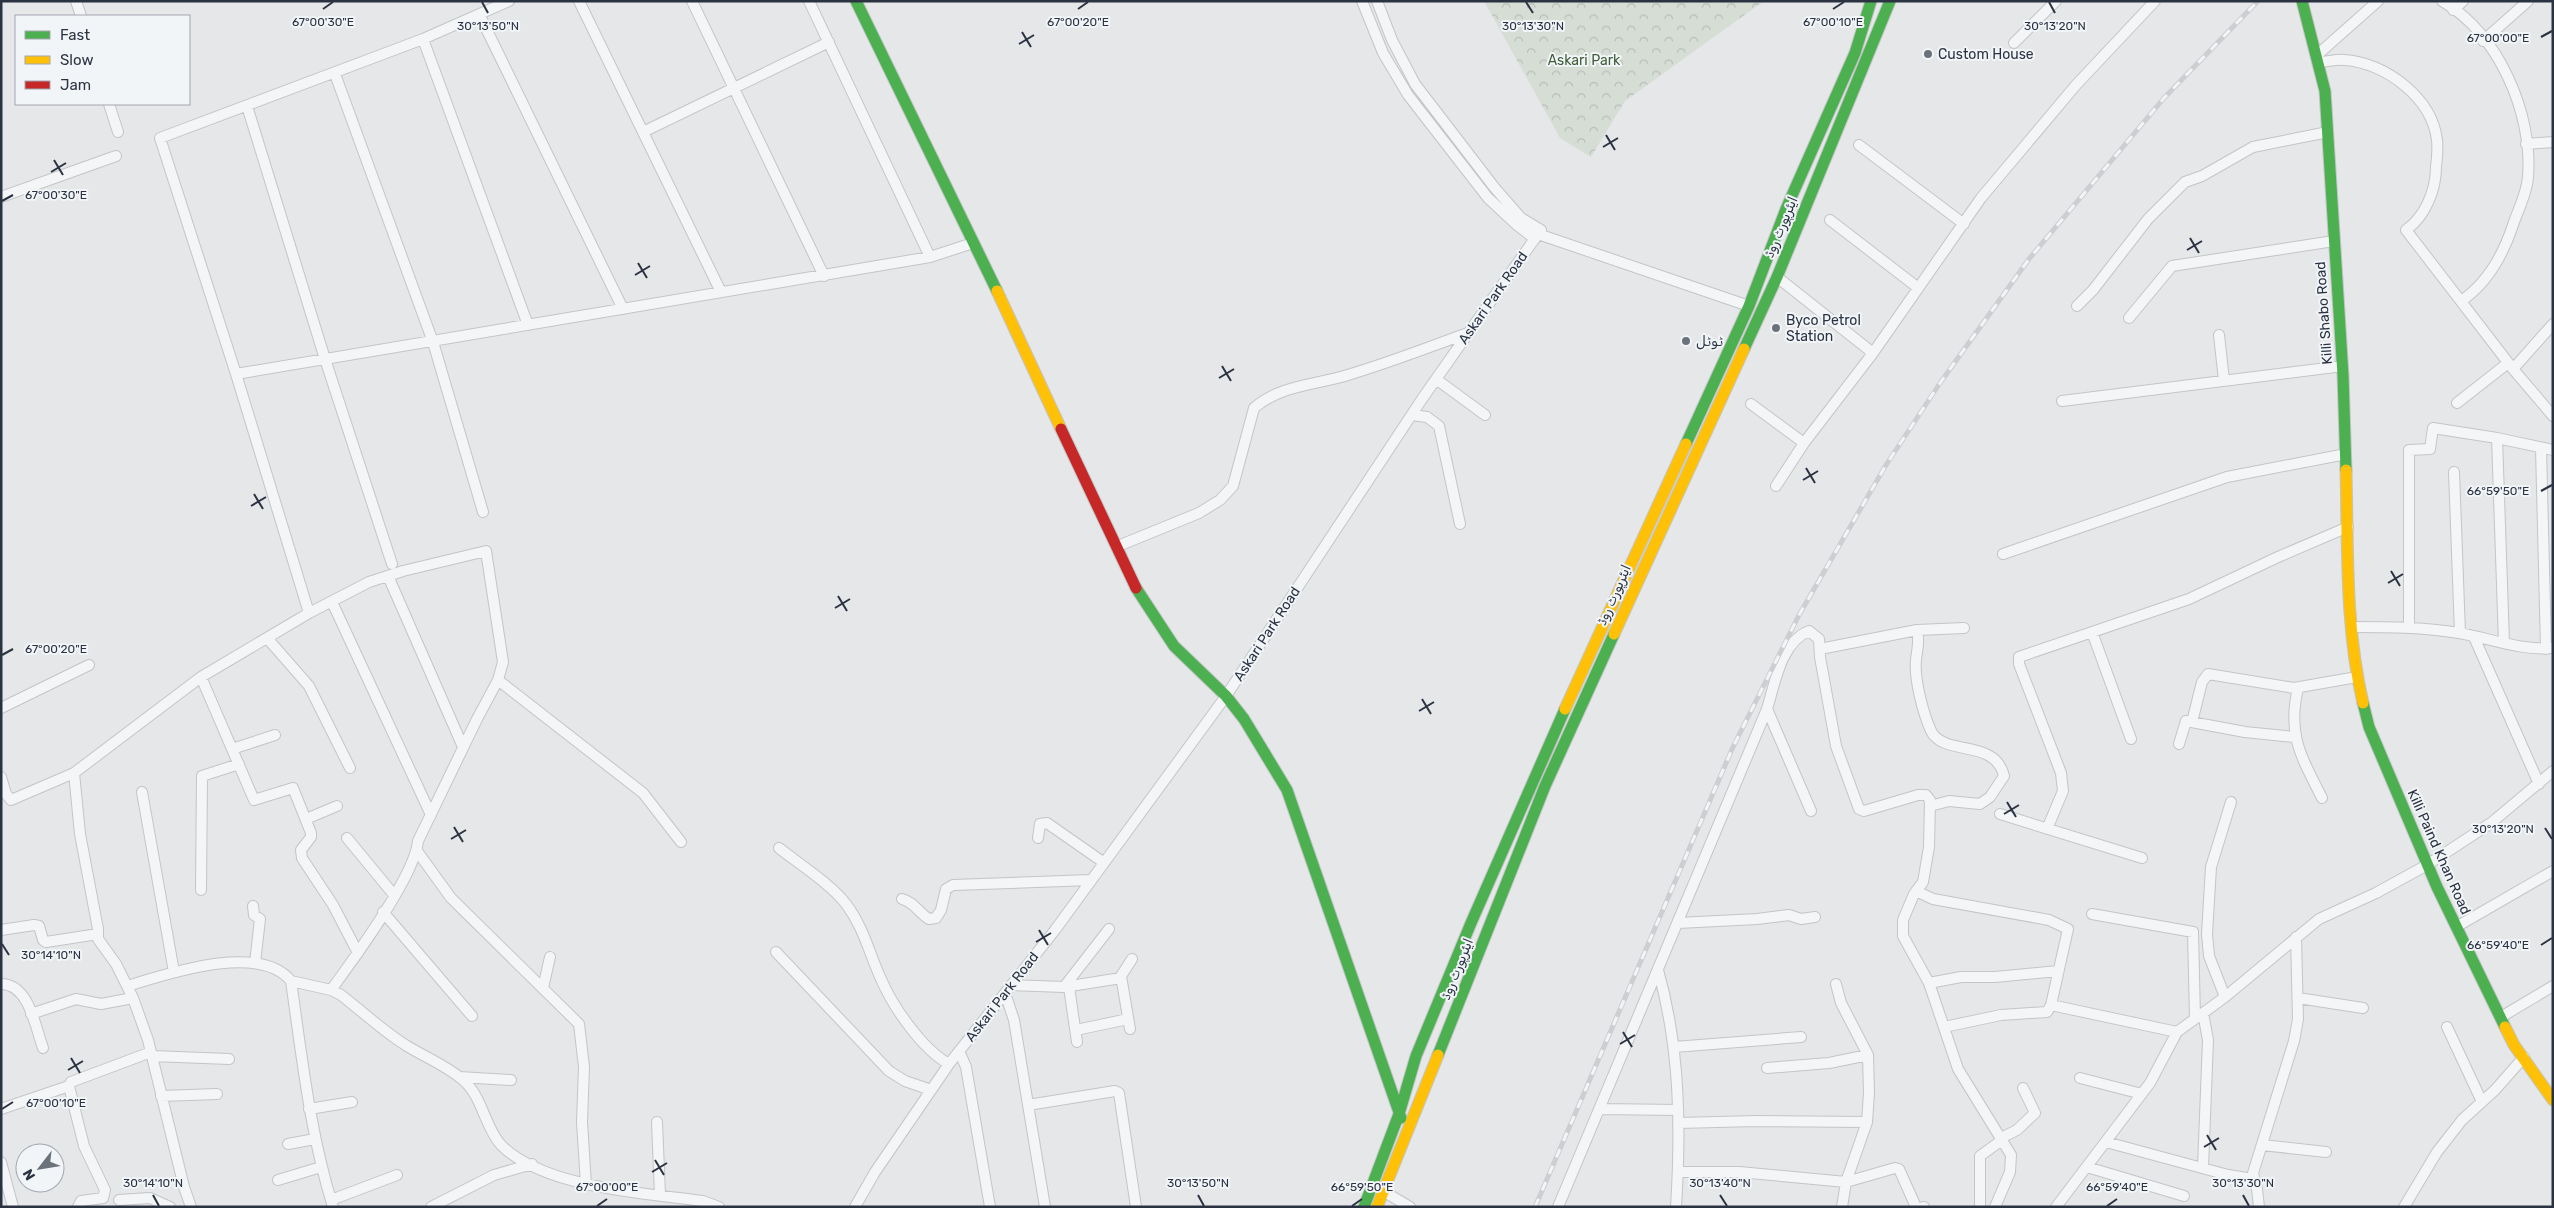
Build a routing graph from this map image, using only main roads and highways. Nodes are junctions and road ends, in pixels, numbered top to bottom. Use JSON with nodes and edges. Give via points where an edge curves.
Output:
{"nodes":[{"id":1,"x":856,"y":1,"type":"edge"},
{"id":2,"x":1871,"y":1,"type":"edge"},
{"id":3,"x":1890,"y":1,"type":"edge"},
{"id":4,"x":2302,"y":1,"type":"edge"},
{"id":5,"x":2352,"y":626,"type":"joint"},
{"id":6,"x":2553,"y":1100,"type":"edge"},
{"id":7,"x":1399,"y":1114,"type":"junction"},
{"id":8,"x":1408,"y":1134,"type":"junction"},
{"id":9,"x":1364,"y":1207,"type":"edge"},
{"id":10,"x":1377,"y":1207,"type":"edge"}],
"edges":[{"from":1,"to":7,"type":"main road","via":[[1136,587],[1174,646],[1226,696],[1244,719],[1287,790]]},
{"from":2,"to":7,"type":"main road","name":"ایئرپورٹ روڈ","via":[[1855,53],[1786,210],[1749,306],[1490,879],[1416,1056]]},
{"from":3,"to":8,"type":"main road","name":"ایئرپورٹ روڈ","via":[[1777,277],[1545,786]]},
{"from":4,"to":5,"type":"main road","name":"Killi Shabo Road","via":[[2325,91],[2342,366]]},
{"from":5,"to":6,"type":"main road","name":"Killi Paind Khan Road","via":[[2357,677],[2369,726],[2427,865],[2514,1045]]},
{"from":7,"to":8,"type":"main road"},
{"from":7,"to":9,"type":"main road","name":"ایئرپورٹ روڈ"},
{"from":8,"to":10,"type":"main road","name":"ایئرپورٹ روڈ"}]}
